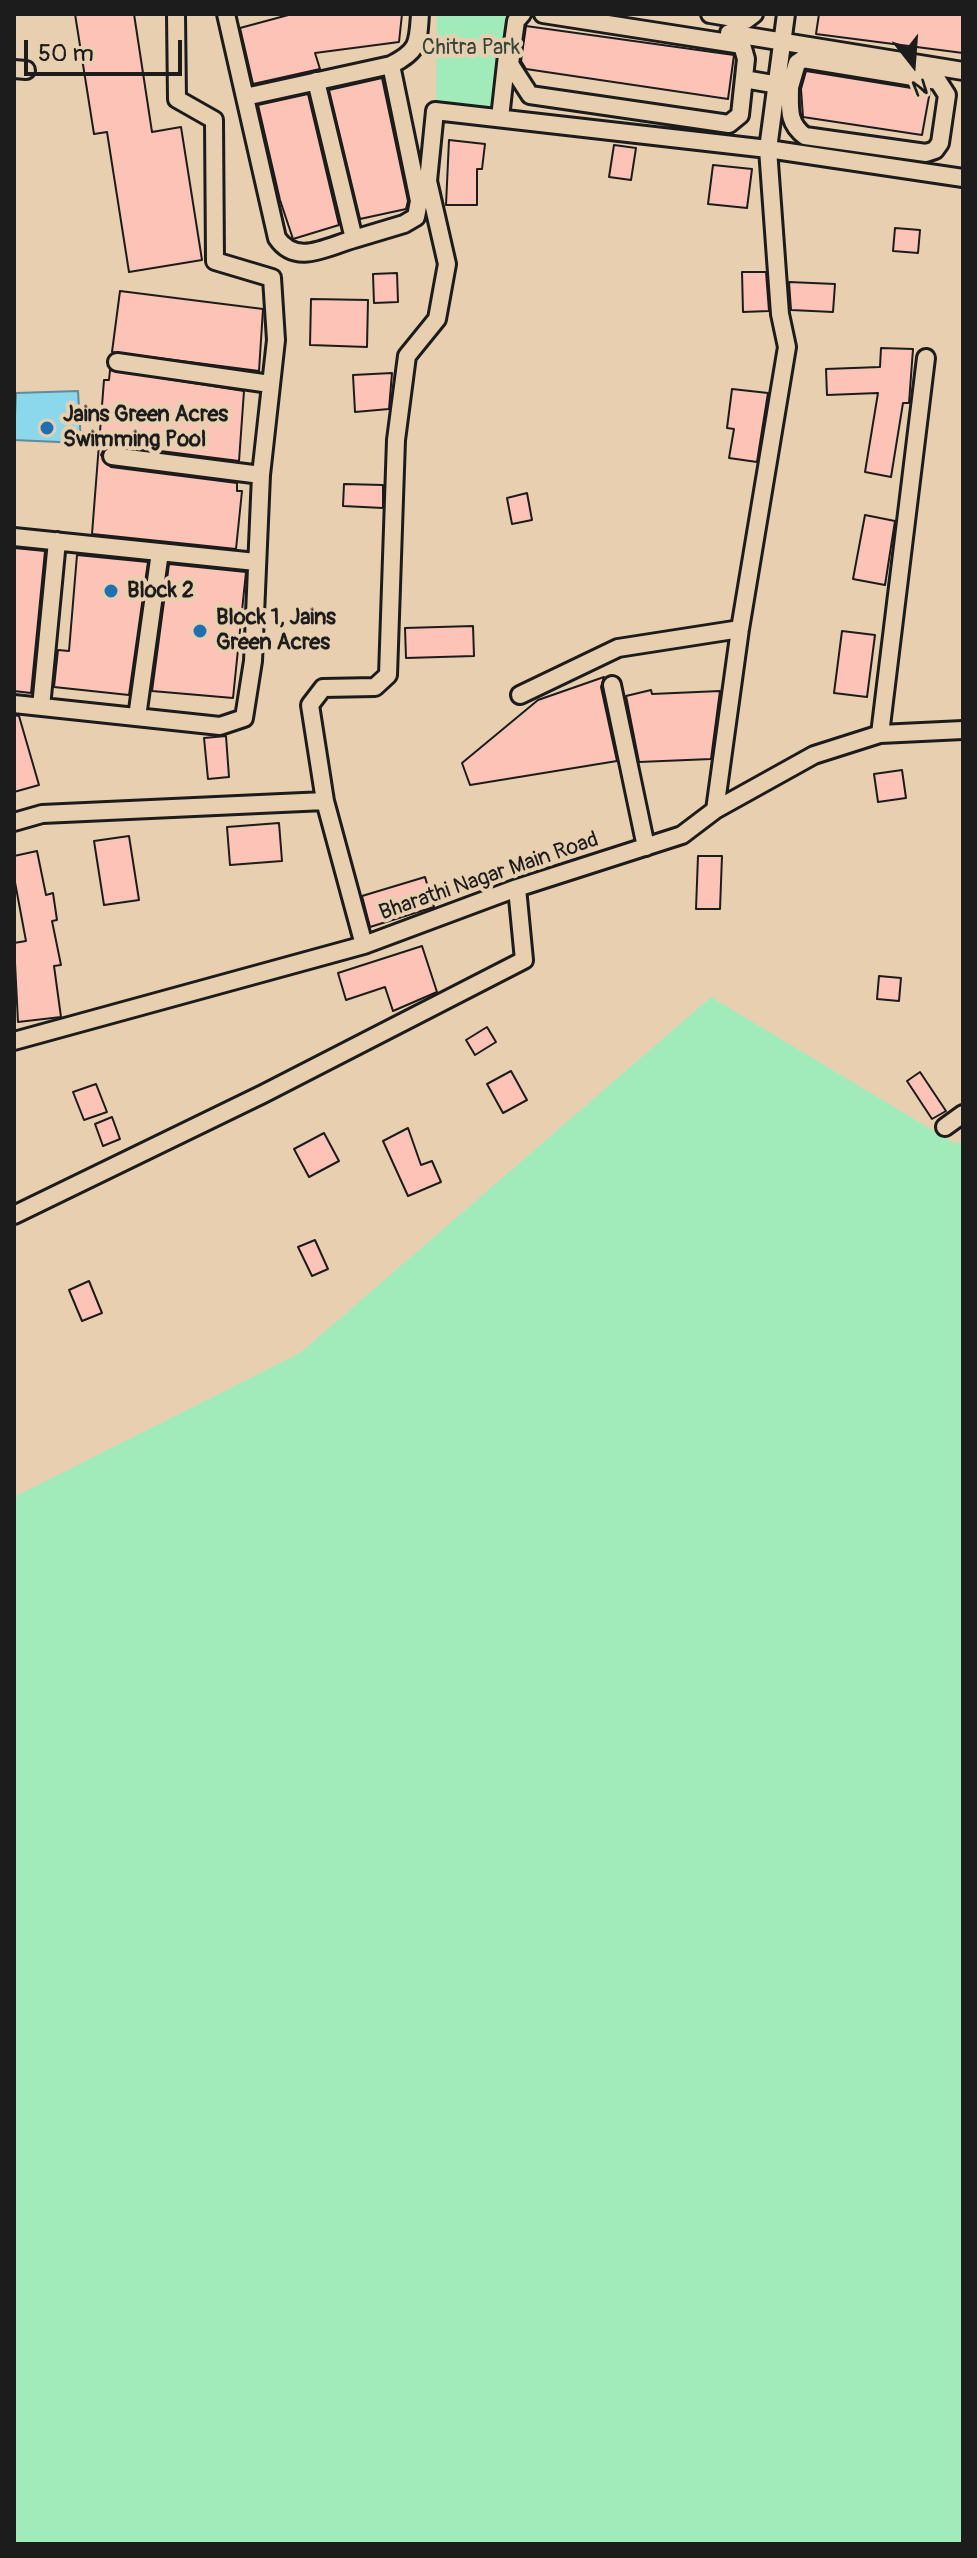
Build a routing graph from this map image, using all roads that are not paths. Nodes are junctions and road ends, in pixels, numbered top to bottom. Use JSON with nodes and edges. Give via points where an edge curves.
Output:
{"nodes":[{"id":1,"x":176,"y":14,"type":"edge"},
{"id":2,"x":226,"y":14,"type":"edge"},
{"id":3,"x":420,"y":14,"type":"edge"},
{"id":4,"x":511,"y":14,"type":"edge"},
{"id":5,"x":522,"y":14,"type":"edge"},
{"id":6,"x":543,"y":14,"type":"edge"},
{"id":7,"x":593,"y":14,"type":"edge"},
{"id":8,"x":710,"y":14,"type":"edge"},
{"id":9,"x":754,"y":14,"type":"edge"},
{"id":10,"x":786,"y":14,"type":"edge"},
{"id":11,"x":783,"y":41,"type":"junction"},
{"id":12,"x":391,"y":65,"type":"junction"},
{"id":13,"x":963,"y":71,"type":"edge"},
{"id":14,"x":744,"y":79,"type":"junction"},
{"id":15,"x":316,"y":81,"type":"junction"},
{"id":16,"x":783,"y":86,"type":"junction"},
{"id":17,"x":245,"y":97,"type":"junction"},
{"id":18,"x":500,"y":118,"type":"junction"},
{"id":19,"x":768,"y":149,"type":"junction"},
{"id":20,"x":963,"y":178,"type":"edge"},
{"id":21,"x":354,"y":239,"type":"junction"},
{"id":22,"x":926,"y":358,"type":"dead end"},
{"id":23,"x":117,"y":362,"type":"dead end"},
{"id":24,"x":270,"y":384,"type":"junction"},
{"id":25,"x":112,"y":456,"type":"dead end"},
{"id":26,"x":261,"y":475,"type":"junction"},
{"id":27,"x":14,"y":537,"type":"edge"},
{"id":28,"x":57,"y":541,"type":"junction"},
{"id":29,"x":160,"y":552,"type":"junction"},
{"id":30,"x":256,"y":562,"type":"junction"},
{"id":31,"x":740,"y":629,"type":"junction"},
{"id":32,"x":612,"y":685,"type":"dead end"},
{"id":33,"x":520,"y":695,"type":"dead end"},
{"id":34,"x":14,"y":704,"type":"edge"},
{"id":35,"x":41,"y":707,"type":"junction"},
{"id":36,"x":137,"y":717,"type":"junction"},
{"id":37,"x":963,"y":730,"type":"edge"},
{"id":38,"x":880,"y":734,"type":"junction"},
{"id":39,"x":325,"y":801,"type":"junction"},
{"id":40,"x":715,"y":810,"type":"junction"},
{"id":41,"x":14,"y":822,"type":"edge"},
{"id":42,"x":646,"y":847,"type":"junction"},
{"id":43,"x":517,"y":888,"type":"junction"},
{"id":44,"x":364,"y":945,"type":"junction"},
{"id":45,"x":14,"y":1041,"type":"edge"},
{"id":46,"x":963,"y":1114,"type":"edge"},
{"id":47,"x":945,"y":1127,"type":"dead end"},
{"id":48,"x":14,"y":1215,"type":"edge"}],
"edges":[{"from":1,"to":24,"type":"street","via":[[177,99],[214,120],[215,261],[272,278],[276,340]]},
{"from":2,"to":17,"type":"street"},
{"from":3,"to":12,"type":"street","via":[[418,42],[410,56]]},
{"from":4,"to":18,"type":"street"},
{"from":5,"to":14,"type":"street","via":[[516,21],[510,64],[535,97],[729,124],[740,115]]},
{"from":6,"to":14,"type":"street","via":[[742,45]]},
{"from":7,"to":11,"type":"street"},
{"from":8,"to":9,"type":"street","via":[[746,20]]},
{"from":10,"to":11,"type":"street"},
{"from":11,"to":13,"type":"street"},
{"from":11,"to":16,"type":"street"},
{"from":12,"to":15,"type":"street"},
{"from":12,"to":21,"type":"street","via":[[419,201],[416,217]]},
{"from":14,"to":16,"type":"street"},
{"from":15,"to":17,"type":"street"},
{"from":15,"to":21,"type":"street"},
{"from":16,"to":16,"type":"street","via":[[789,112],[805,136],[926,153],[940,143],[947,95],[938,81],[803,59]]},
{"from":16,"to":19,"type":"street"},
{"from":17,"to":21,"type":"street","via":[[277,238],[286,252],[299,255]]},
{"from":18,"to":19,"type":"street"},
{"from":18,"to":39,"type":"street","via":[[435,111],[428,181],[447,264],[437,319],[407,356],[396,440],[388,675],[375,687],[323,688],[310,705]]},
{"from":19,"to":20,"type":"street"},
{"from":19,"to":31,"type":"street","via":[[787,347]]},
{"from":22,"to":38,"type":"street"},
{"from":23,"to":24,"type":"street"},
{"from":24,"to":26,"type":"street"},
{"from":25,"to":26,"type":"street"},
{"from":26,"to":30,"type":"street"},
{"from":27,"to":28,"type":"street"},
{"from":28,"to":29,"type":"street"},
{"from":28,"to":35,"type":"street"},
{"from":29,"to":30,"type":"street"},
{"from":29,"to":36,"type":"street"},
{"from":30,"to":36,"type":"street","via":[[253,661],[244,718],[220,726]]},
{"from":31,"to":33,"type":"street","via":[[618,648]]},
{"from":31,"to":40,"type":"street"},
{"from":32,"to":42,"type":"street"},
{"from":34,"to":35,"type":"street"},
{"from":35,"to":36,"type":"street"},
{"from":37,"to":38,"type":"street","name":"Bharathi Nagar Main Road"},
{"from":38,"to":40,"type":"street","name":"Bharathi Nagar Main Road","via":[[814,755]]},
{"from":39,"to":41,"type":"street","via":[[42,814]]},
{"from":39,"to":44,"type":"street"},
{"from":40,"to":42,"type":"street","name":"Bharathi Nagar Main Road","via":[[682,835]]},
{"from":42,"to":43,"type":"street","name":"Bharathi Nagar Main Road"},
{"from":43,"to":44,"type":"street","name":"Bharathi Nagar Main Road"},
{"from":43,"to":48,"type":"street","via":[[524,960]]},
{"from":44,"to":45,"type":"street","name":"Bharathi Nagar Main Road"},
{"from":46,"to":47,"type":"street"}]}
